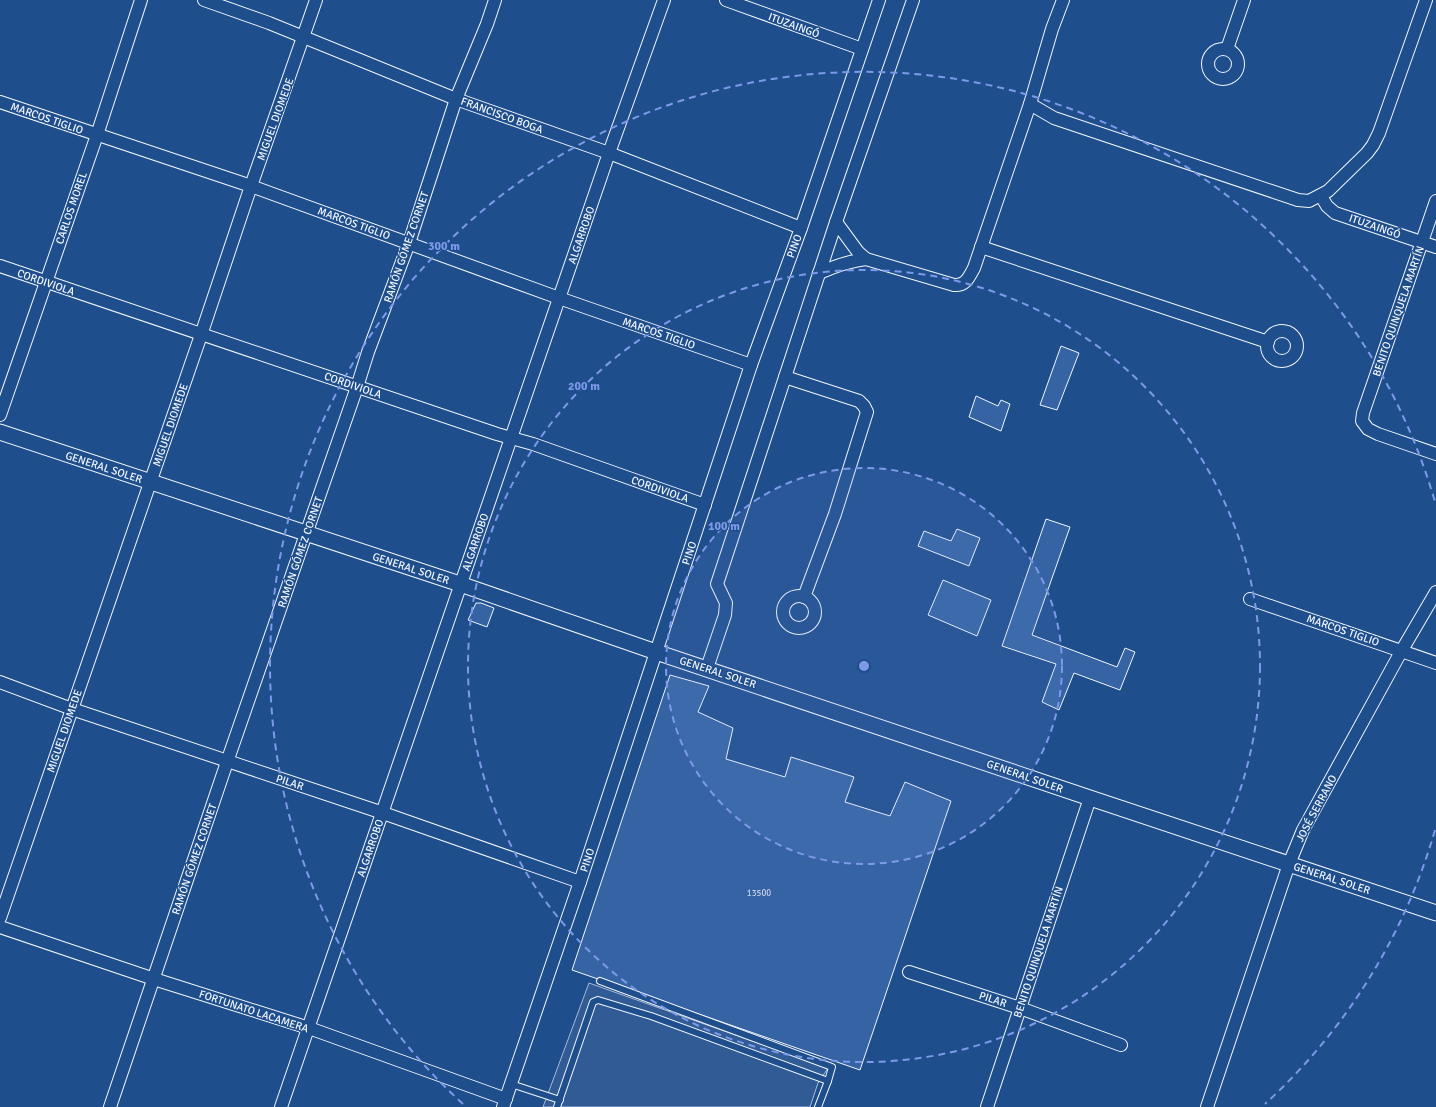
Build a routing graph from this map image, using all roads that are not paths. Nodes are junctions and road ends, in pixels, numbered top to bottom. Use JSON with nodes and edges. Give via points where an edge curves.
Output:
{"nodes":[{"id":1,"x":141,"y":0,"type":"edge"},
{"id":2,"x":204,"y":0,"type":"edge"},
{"id":3,"x":316,"y":0,"type":"edge"},
{"id":4,"x":495,"y":0,"type":"edge"},
{"id":5,"x":664,"y":0,"type":"edge"},
{"id":6,"x":726,"y":0,"type":"edge"},
{"id":7,"x":879,"y":0,"type":"edge"},
{"id":8,"x":913,"y":0,"type":"edge"},
{"id":9,"x":1063,"y":0,"type":"edge"},
{"id":10,"x":1244,"y":0,"type":"edge"},
{"id":11,"x":1426,"y":0,"type":"edge"},
{"id":12,"x":304,"y":38,"type":"junction"},
{"id":13,"x":862,"y":49,"type":"junction"},
{"id":14,"x":1227,"y":49,"type":"dead end"},
{"id":15,"x":456,"y":99,"type":"junction"},
{"id":16,"x":0,"y":102,"type":"edge"},
{"id":17,"x":1030,"y":104,"type":"junction"},
{"id":18,"x":97,"y":134,"type":"junction"},
{"id":19,"x":609,"y":153,"type":"junction"},
{"id":20,"x":251,"y":186,"type":"junction"},
{"id":21,"x":1321,"y":196,"type":"junction"},
{"id":22,"x":1436,"y":201,"type":"edge"},
{"id":23,"x":836,"y":222,"type":"junction"},
{"id":24,"x":801,"y":228,"type":"junction"},
{"id":25,"x":1422,"y":242,"type":"junction"},
{"id":26,"x":409,"y":243,"type":"junction"},
{"id":27,"x":981,"y":247,"type":"junction"},
{"id":28,"x":1436,"y":247,"type":"edge"},
{"id":29,"x":866,"y":259,"type":"junction"},
{"id":30,"x":0,"y":266,"type":"edge"},
{"id":31,"x":819,"y":273,"type":"junction"},
{"id":32,"x":46,"y":282,"type":"junction"},
{"id":33,"x":559,"y":298,"type":"junction"},
{"id":34,"x":201,"y":335,"type":"junction"},
{"id":35,"x":1268,"y":342,"type":"dead end"},
{"id":36,"x":751,"y":365,"type":"junction"},
{"id":37,"x":785,"y":377,"type":"junction"},
{"id":38,"x":357,"y":387,"type":"junction"},
{"id":39,"x":0,"y":415,"type":"edge"},
{"id":40,"x":0,"y":432,"type":"edge"},
{"id":41,"x":512,"y":438,"type":"junction"},
{"id":42,"x":1436,"y":454,"type":"edge"},
{"id":43,"x":150,"y":482,"type":"junction"},
{"id":44,"x":705,"y":505,"type":"junction"},
{"id":45,"x":306,"y":533,"type":"junction"},
{"id":46,"x":460,"y":584,"type":"junction"},
{"id":47,"x":1436,"y":592,"type":"edge"},
{"id":48,"x":804,"y":597,"type":"dead end"},
{"id":49,"x":1250,"y":599,"type":"dead end"},
{"id":50,"x":1402,"y":650,"type":"junction"},
{"id":51,"x":656,"y":652,"type":"junction"},
{"id":52,"x":1436,"y":663,"type":"edge"},
{"id":53,"x":707,"y":668,"type":"junction"},
{"id":54,"x":0,"y":682,"type":"edge"},
{"id":55,"x":72,"y":709,"type":"junction"},
{"id":56,"x":227,"y":762,"type":"junction"},
{"id":57,"x":1090,"y":798,"type":"junction"},
{"id":58,"x":383,"y":813,"type":"junction"},
{"id":59,"x":1289,"y":864,"type":"junction"},
{"id":60,"x":580,"y":882,"type":"junction"},
{"id":61,"x":1436,"y":913,"type":"edge"},
{"id":62,"x":0,"y":918,"type":"edge"},
{"id":63,"x":0,"y":927,"type":"edge"},
{"id":64,"x":909,"y":972,"type":"dead end"},
{"id":65,"x":154,"y":979,"type":"junction"},
{"id":66,"x":600,"y":981,"type":"dead end"},
{"id":67,"x":1020,"y":1008,"type":"junction"},
{"id":68,"x":309,"y":1028,"type":"junction"},
{"id":69,"x":1121,"y":1045,"type":"dead end"},
{"id":70,"x":828,"y":1081,"type":"junction"},
{"id":71,"x":511,"y":1084,"type":"junction"},
{"id":72,"x":560,"y":1100,"type":"junction"},
{"id":73,"x":504,"y":1103,"type":"edge"},
{"id":74,"x":110,"y":1107,"type":"edge"},
{"id":75,"x":281,"y":1107,"type":"edge"},
{"id":76,"x":557,"y":1107,"type":"edge"},
{"id":77,"x":818,"y":1107,"type":"edge"},
{"id":78,"x":988,"y":1107,"type":"edge"},
{"id":79,"x":1207,"y":1107,"type":"edge"}],
"edges":[{"from":1,"to":18,"type":"street","name":"CARLOS MOREL"},
{"from":2,"to":12,"type":"street","name":"FRANCISCO BOGA"},
{"from":3,"to":12,"type":"street","name":"MIGUEL DIOMEDE"},
{"from":4,"to":15,"type":"street","name":"RAMÓN GÓMEZ CORNET"},
{"from":5,"to":19,"type":"street","name":"ALGARROBO"},
{"from":6,"to":13,"type":"street","name":"ITUZAINGÓ"},
{"from":7,"to":13,"type":"street","name":"PINO"},
{"from":8,"to":23,"type":"street"},
{"from":9,"to":17,"type":"street"},
{"from":10,"to":14,"type":"street"},
{"from":11,"to":21,"type":"street","via":[[1373,145]]},
{"from":12,"to":15,"type":"street","name":"FRANCISCO BOGA"},
{"from":12,"to":20,"type":"street","name":"MIGUEL DIOMEDE"},
{"from":13,"to":24,"type":"street","name":"PINO"},
{"from":15,"to":19,"type":"street","name":"FRANCISCO BOGA"},
{"from":15,"to":26,"type":"street","name":"RAMÓN GÓMEZ CORNET"},
{"from":16,"to":18,"type":"street","name":"MARCOS TIGLIO"},
{"from":17,"to":21,"type":"street","via":[[1054,118],[1298,200],[1309,201]]},
{"from":17,"to":27,"type":"street"},
{"from":18,"to":20,"type":"street","name":"MARCOS TIGLIO"},
{"from":18,"to":32,"type":"street","name":"CARLOS MOREL"},
{"from":19,"to":24,"type":"street","name":"FRANCISCO BOGA"},
{"from":19,"to":33,"type":"street","name":"ALGARROBO"},
{"from":20,"to":26,"type":"street","name":"MARCOS TIGLIO"},
{"from":20,"to":34,"type":"street","name":"MIGUEL DIOMEDE"},
{"from":21,"to":25,"type":"street","name":"ITUZAINGÓ","via":[[1335,213]]},
{"from":22,"to":25,"type":"street","name":"BENITO QUINQUELA MARTÍN"},
{"from":23,"to":29,"type":"street"},
{"from":23,"to":31,"type":"street"},
{"from":24,"to":36,"type":"street","name":"PINO"},
{"from":25,"to":28,"type":"street","name":"ITUZAINGÓ"},
{"from":25,"to":42,"type":"street","name":"BENITO QUINQUELA MARTÍN","via":[[1362,421],[1368,429],[1378,434]]},
{"from":26,"to":33,"type":"street","name":"MARCOS TIGLIO"},
{"from":26,"to":38,"type":"street","name":"RAMÓN GÓMEZ CORNET"},
{"from":27,"to":29,"type":"street","via":[[974,268],[966,282],[959,286]]},
{"from":27,"to":35,"type":"street"},
{"from":29,"to":31,"type":"street","via":[[834,266]]},
{"from":30,"to":32,"type":"street","name":"CORDIVIOLA"},
{"from":31,"to":37,"type":"street"},
{"from":32,"to":34,"type":"street","name":"CORDIVIOLA"},
{"from":32,"to":39,"type":"street","name":"CARLOS MOREL"},
{"from":33,"to":36,"type":"street","name":"MARCOS TIGLIO"},
{"from":33,"to":41,"type":"street","name":"ALGARROBO"},
{"from":34,"to":38,"type":"street","name":"CORDIVIOLA"},
{"from":34,"to":43,"type":"street","name":"MIGUEL DIOMEDE"},
{"from":36,"to":44,"type":"street","name":"PINO"},
{"from":37,"to":48,"type":"street","via":[[859,401],[867,412],[835,514]]},
{"from":37,"to":53,"type":"street","via":[[717,584],[726,602],[725,615]]},
{"from":38,"to":41,"type":"street","name":"CORDIVIOLA"},
{"from":38,"to":45,"type":"street","name":"RAMÓN GÓMEZ CORNET"},
{"from":40,"to":43,"type":"street","name":"GENERAL SOLER"},
{"from":41,"to":44,"type":"street","name":"CORDIVIOLA"},
{"from":41,"to":46,"type":"street","name":"ALGARROBO"},
{"from":43,"to":45,"type":"street","name":"GENERAL SOLER"},
{"from":43,"to":55,"type":"street","name":"MIGUEL DIOMEDE"},
{"from":44,"to":51,"type":"street","name":"PINO"},
{"from":45,"to":46,"type":"street","name":"GENERAL SOLER"},
{"from":45,"to":56,"type":"street","name":"RAMÓN GÓMEZ CORNET"},
{"from":46,"to":51,"type":"street","name":"GENERAL SOLER"},
{"from":46,"to":58,"type":"street","name":"ALGARROBO"},
{"from":47,"to":50,"type":"street","name":"JOSÉ SERRANO"},
{"from":49,"to":50,"type":"street","name":"MARCOS TIGLIO"},
{"from":50,"to":52,"type":"street","name":"MARCOS TIGLIO"},
{"from":50,"to":59,"type":"street","name":"JOSÉ SERRANO","via":[[1303,830]]},
{"from":51,"to":53,"type":"street","name":"GENERAL SOLER"},
{"from":51,"to":60,"type":"street","name":"PINO"},
{"from":53,"to":57,"type":"street","name":"GENERAL SOLER"},
{"from":54,"to":55,"type":"street","name":"PILAR"},
{"from":55,"to":56,"type":"street","name":"PILAR"},
{"from":55,"to":62,"type":"street","name":"MIGUEL DIOMEDE"},
{"from":56,"to":58,"type":"street","name":"PILAR"},
{"from":56,"to":65,"type":"street","name":"RAMÓN GÓMEZ CORNET"},
{"from":57,"to":59,"type":"street","name":"GENERAL SOLER"},
{"from":57,"to":67,"type":"street","name":"BENITO QUINQUELA MARTÍN"},
{"from":58,"to":60,"type":"street","name":"PILAR"},
{"from":58,"to":68,"type":"street","name":"ALGARROBO"},
{"from":59,"to":61,"type":"street","name":"GENERAL SOLER"},
{"from":59,"to":79,"type":"street","name":"JOSÉ SERRANO"},
{"from":60,"to":71,"type":"street","name":"PINO"},
{"from":63,"to":65,"type":"street","name":"FORTUNATO LACAMERA"},
{"from":64,"to":67,"type":"street","name":"PILAR"},
{"from":65,"to":68,"type":"street","name":"FORTUNATO LACAMERA"},
{"from":65,"to":74,"type":"street","name":"RAMÓN GÓMEZ CORNET"},
{"from":66,"to":70,"type":"lane","via":[[832,1067]]},
{"from":67,"to":69,"type":"street","name":"PILAR"},
{"from":67,"to":78,"type":"street","name":"BENITO QUINQUELA MARTÍN"},
{"from":68,"to":73,"type":"street","name":"FORTUNATO LACAMERA"},
{"from":68,"to":75,"type":"street","name":"ALGARROBO"},
{"from":70,"to":72,"type":"lane","via":[[651,1016],[598,1000],[593,1002]]},
{"from":70,"to":77,"type":"lane"},
{"from":71,"to":72,"type":"lane"},
{"from":71,"to":73,"type":"street","name":"PINO"},
{"from":72,"to":76,"type":"lane"}]}
